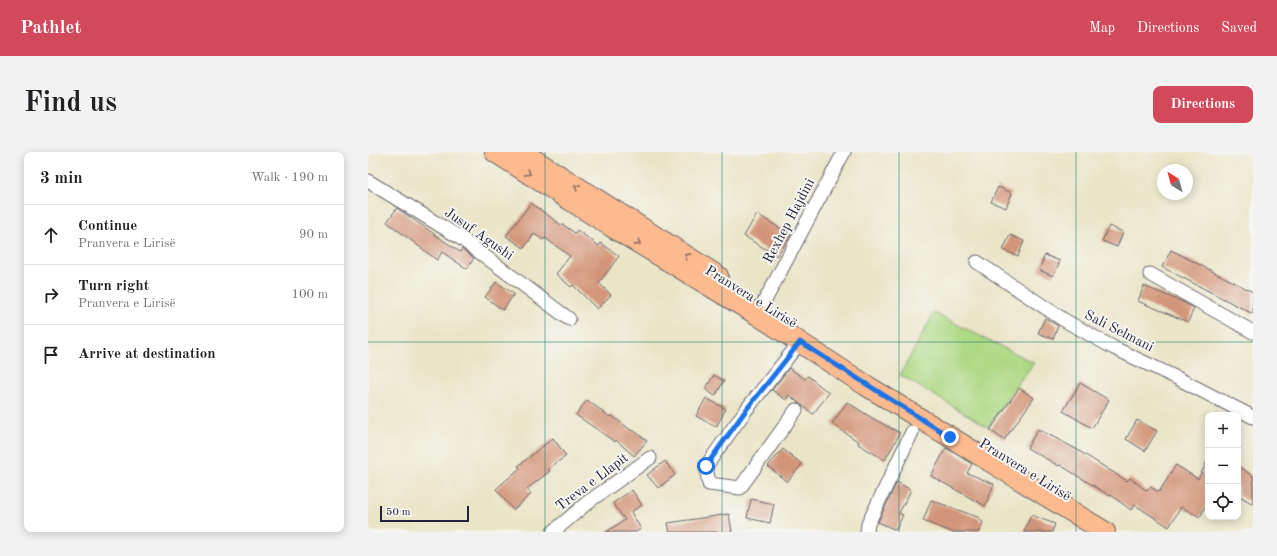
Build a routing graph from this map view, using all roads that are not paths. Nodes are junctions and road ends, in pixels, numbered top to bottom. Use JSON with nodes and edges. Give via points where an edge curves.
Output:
{"nodes":[{"id":1,"x":495,"y":152,"type":"edge"},
{"id":2,"x":522,"y":152,"type":"edge"},
{"id":3,"x":844,"y":152,"type":"edge"},
{"id":4,"x":368,"y":181,"type":"edge"},
{"id":5,"x":978,"y":262,"type":"dead end"},
{"id":6,"x":1150,"y":274,"type":"dead end"},
{"id":7,"x":763,"y":304,"type":"junction"},
{"id":8,"x":569,"y":319,"type":"dead end"},
{"id":9,"x":1253,"y":332,"type":"edge"},
{"id":10,"x":800,"y":342,"type":"junction"},
{"id":11,"x":796,"y":410,"type":"dead end"},
{"id":12,"x":1253,"y":417,"type":"edge"},
{"id":13,"x":912,"y":432,"type":"dead end"},
{"id":14,"x":650,"y":458,"type":"dead end"},
{"id":15,"x":553,"y":532,"type":"edge"},
{"id":16,"x":867,"y":532,"type":"edge"},
{"id":17,"x":1105,"y":532,"type":"edge"},
{"id":18,"x":1122,"y":532,"type":"edge"}],
"edges":[{"from":1,"to":10,"type":"main road","name":"Pranvera e Lirisë","one_way":true},
{"from":7,"to":2,"type":"main road","name":"Pranvera e Lirisë","one_way":true},
{"from":3,"to":7,"type":"street","name":"Rexhep Hajdini"},
{"from":4,"to":8,"type":"street","name":"Jusuf Agushi","via":[[459,237]]},
{"from":5,"to":12,"type":"street","name":"Sali Selmani","via":[[1064,320],[1114,348]]},
{"from":6,"to":9,"type":"street"},
{"from":7,"to":18,"type":"main road","name":"Pranvera e Lirisë"},
{"from":10,"to":11,"type":"street","name":"Pranvera e Lirisë","via":[[706,466],[709,484],[740,488]]},
{"from":10,"to":17,"type":"main road","name":"Pranvera e Lirisë","via":[[886,398]]},
{"from":13,"to":16,"type":"street","via":[[868,524]]},
{"from":14,"to":15,"type":"street","name":"Treva e Llapit","via":[[588,502]]}]}
